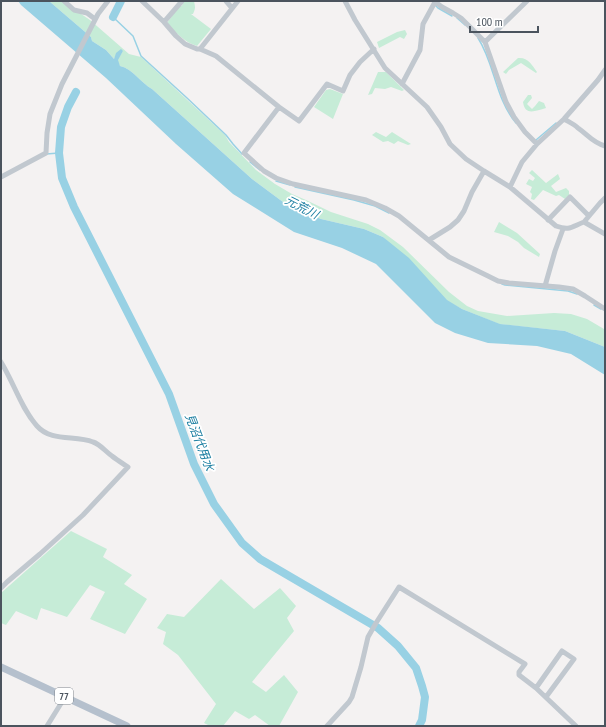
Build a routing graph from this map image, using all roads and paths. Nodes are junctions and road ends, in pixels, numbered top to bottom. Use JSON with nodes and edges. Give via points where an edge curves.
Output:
{"nodes":[{"id":1,"x":64,"y":1,"type":"edge"},
{"id":2,"x":108,"y":1,"type":"edge"},
{"id":3,"x":142,"y":1,"type":"edge"},
{"id":4,"x":182,"y":1,"type":"edge"},
{"id":5,"x":226,"y":1,"type":"edge"},
{"id":6,"x":238,"y":1,"type":"edge"},
{"id":7,"x":345,"y":1,"type":"edge"},
{"id":8,"x":527,"y":1,"type":"edge"},
{"id":9,"x":434,"y":2,"type":"edge"},
{"id":10,"x":232,"y":8,"type":"junction"},
{"id":11,"x":94,"y":21,"type":"junction"},
{"id":12,"x":164,"y":22,"type":"junction"},
{"id":13,"x":485,"y":42,"type":"junction"},
{"id":14,"x":200,"y":49,"type":"junction"},
{"id":15,"x":374,"y":49,"type":"junction"},
{"id":16,"x":605,"y":70,"type":"edge"},
{"id":17,"x":402,"y":84,"type":"junction"},
{"id":18,"x":279,"y":107,"type":"junction"},
{"id":19,"x":564,"y":119,"type":"junction"},
{"id":20,"x":537,"y":144,"type":"junction"},
{"id":21,"x":605,"y":146,"type":"edge"},
{"id":22,"x":484,"y":171,"type":"junction"},
{"id":23,"x":1,"y":177,"type":"edge"},
{"id":24,"x":510,"y":186,"type":"junction"},
{"id":25,"x":605,"y":198,"type":"edge"},
{"id":26,"x":589,"y":216,"type":"junction"},
{"id":27,"x":548,"y":220,"type":"junction"},
{"id":28,"x":584,"y":222,"type":"junction"},
{"id":29,"x":563,"y":229,"type":"junction"},
{"id":30,"x":605,"y":234,"type":"edge"},
{"id":31,"x":429,"y":240,"type":"junction"},
{"id":32,"x":545,"y":286,"type":"junction"},
{"id":33,"x":605,"y":309,"type":"edge"},
{"id":34,"x":1,"y":362,"type":"edge"},
{"id":35,"x":1,"y":588,"type":"edge"},
{"id":36,"x":1,"y":667,"type":"edge"},
{"id":37,"x":536,"y":688,"type":"junction"},
{"id":38,"x":64,"y":697,"type":"junction"},
{"id":39,"x":546,"y":697,"type":"junction"},
{"id":40,"x":47,"y":726,"type":"edge"},
{"id":41,"x":127,"y":726,"type":"edge"},
{"id":42,"x":328,"y":726,"type":"edge"},
{"id":43,"x":576,"y":726,"type":"edge"}],
"edges":[{"from":1,"to":11,"type":"street"},
{"from":2,"to":11,"type":"street"},
{"from":3,"to":12,"type":"street"},
{"from":4,"to":12,"type":"street"},
{"from":5,"to":10,"type":"street"},
{"from":6,"to":10,"type":"street"},
{"from":7,"to":15,"type":"street"},
{"from":8,"to":13,"type":"street"},
{"from":9,"to":13,"type":"street","via":[[462,18]]},
{"from":9,"to":17,"type":"street","via":[[424,24],[420,50]]},
{"from":10,"to":14,"type":"street"},
{"from":11,"to":23,"type":"street","via":[[50,114],[46,153]]},
{"from":12,"to":14,"type":"street","via":[[185,44]]},
{"from":13,"to":20,"type":"street","via":[[506,102],[525,132]]},
{"from":14,"to":18,"type":"street","via":[[216,56]]},
{"from":15,"to":17,"type":"street","via":[[385,68]]},
{"from":15,"to":18,"type":"street","via":[[350,75],[343,91],[327,84],[299,121]]},
{"from":16,"to":19,"type":"street"},
{"from":17,"to":22,"type":"street","via":[[427,108],[450,144]]},
{"from":18,"to":31,"type":"street","via":[[244,153],[254,163],[276,178],[293,184],[366,200],[385,208]]},
{"from":19,"to":20,"type":"street"},
{"from":19,"to":21,"type":"street","via":[[598,144]]},
{"from":20,"to":24,"type":"street","via":[[522,162]]},
{"from":22,"to":24,"type":"street"},
{"from":22,"to":31,"type":"street","via":[[458,220]]},
{"from":24,"to":27,"type":"street"},
{"from":25,"to":26,"type":"street"},
{"from":26,"to":27,"type":"street","via":[[570,197]]},
{"from":26,"to":28,"type":"street"},
{"from":27,"to":29,"type":"street"},
{"from":28,"to":29,"type":"street","via":[[570,229]]},
{"from":28,"to":30,"type":"street"},
{"from":29,"to":32,"type":"street"},
{"from":31,"to":32,"type":"street","via":[[449,256],[498,280]]},
{"from":32,"to":33,"type":"street","via":[[573,289]]},
{"from":34,"to":35,"type":"street","via":[[19,398],[41,430],[50,435],[95,442],[128,467],[83,515]]},
{"from":36,"to":38,"type":"main road","number":"77"},
{"from":37,"to":39,"type":"street"},
{"from":37,"to":39,"type":"street","via":[[562,651],[574,659]]},
{"from":37,"to":42,"type":"street","via":[[519,675],[525,664],[399,587],[368,637],[352,697]]},
{"from":38,"to":40,"type":"street"},
{"from":38,"to":41,"type":"main road","number":"77"},
{"from":39,"to":43,"type":"street"}]}
